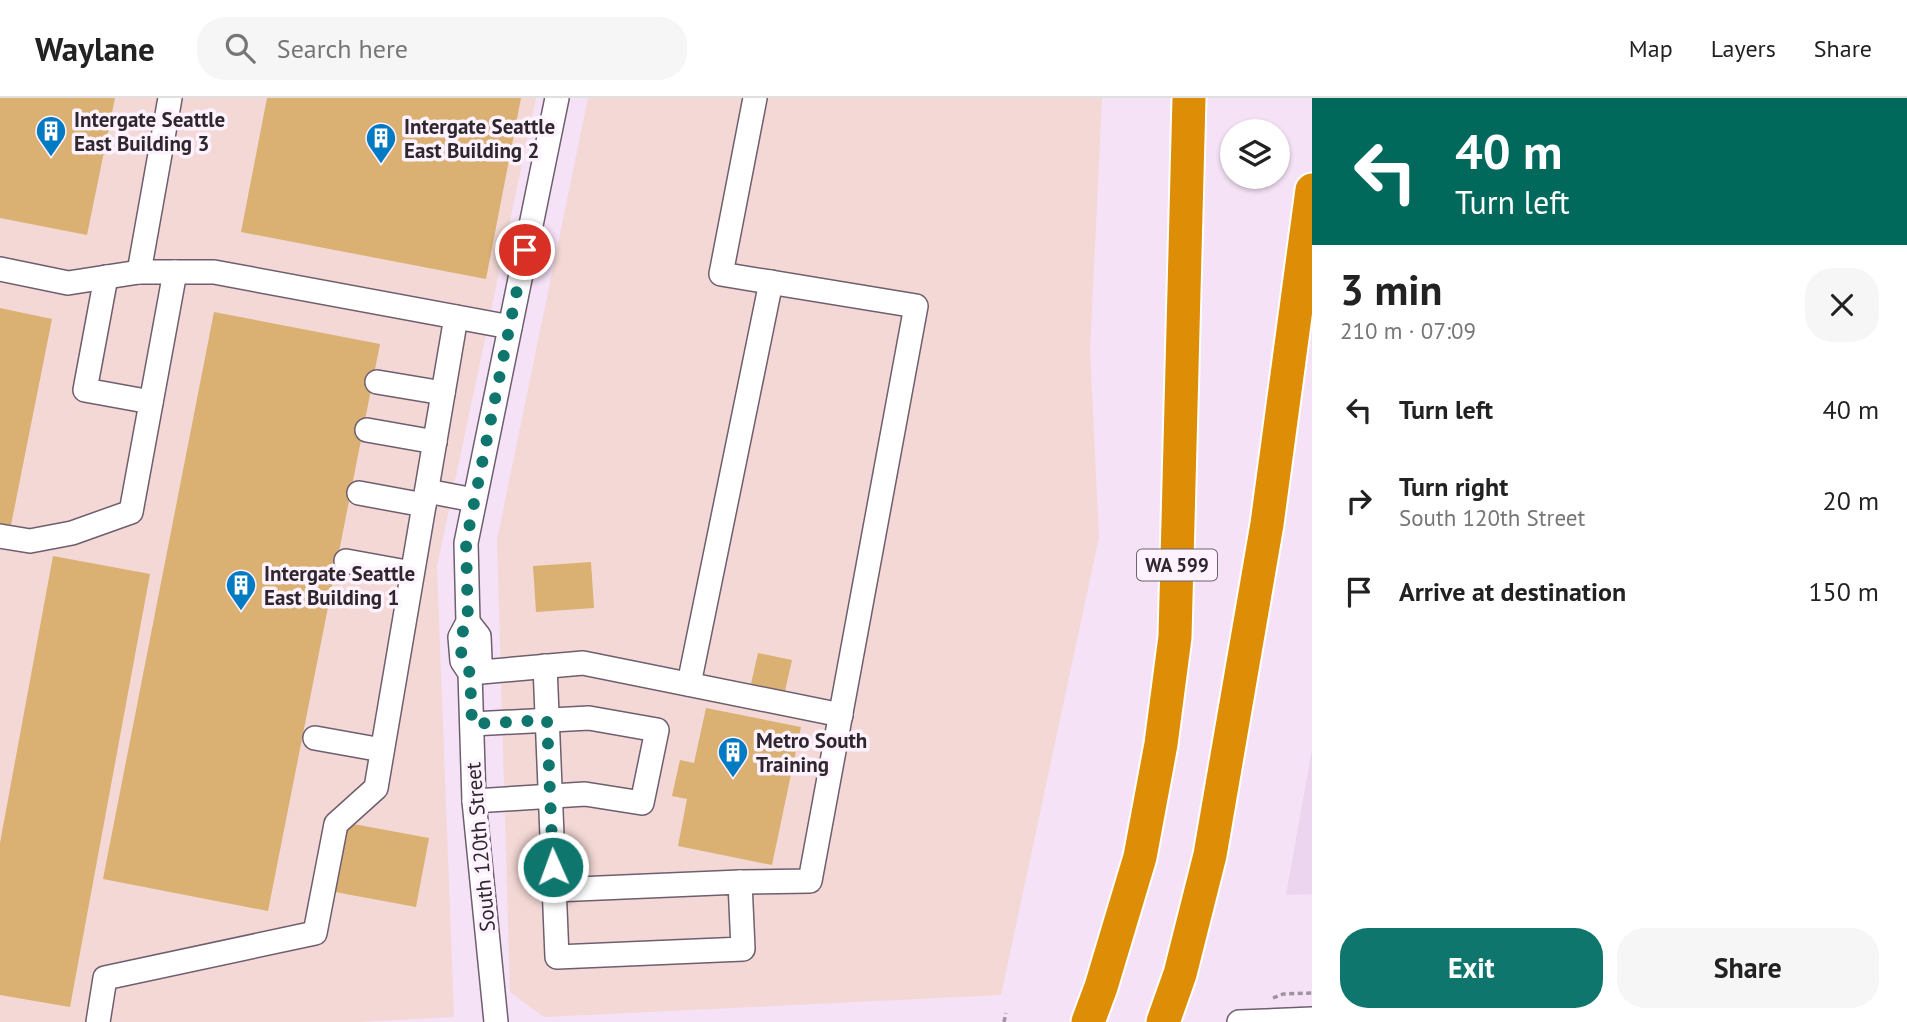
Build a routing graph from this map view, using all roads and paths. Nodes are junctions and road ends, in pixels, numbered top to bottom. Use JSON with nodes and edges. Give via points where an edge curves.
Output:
{"nodes":[{"id":1,"x":170,"y":98,"type":"edge"},
{"id":2,"x":556,"y":98,"type":"edge"},
{"id":3,"x":755,"y":98,"type":"edge"},
{"id":4,"x":1189,"y":98,"type":"edge"},
{"id":5,"x":1312,"y":190,"type":"edge"},
{"id":6,"x":0,"y":269,"type":"edge"},
{"id":7,"x":139,"y":272,"type":"junction"},
{"id":8,"x":175,"y":272,"type":"junction"},
{"id":9,"x":106,"y":277,"type":"junction"},
{"id":10,"x":771,"y":282,"type":"junction"},
{"id":11,"x":456,"y":317,"type":"junction"},
{"id":12,"x":510,"y":327,"type":"junction"},
{"id":13,"x":1312,"y":366,"type":"edge"},
{"id":14,"x":377,"y":382,"type":"dead end"},
{"id":15,"x":443,"y":393,"type":"junction"},
{"id":16,"x":151,"y":402,"type":"junction"},
{"id":17,"x":367,"y":430,"type":"dead end"},
{"id":18,"x":435,"y":442,"type":"junction"},
{"id":19,"x":359,"y":493,"type":"dead end"},
{"id":20,"x":425,"y":498,"type":"junction"},
{"id":21,"x":474,"y":500,"type":"junction"},
{"id":22,"x":1268,"y":524,"type":"junction"},
{"id":23,"x":0,"y":536,"type":"edge"},
{"id":24,"x":346,"y":561,"type":"dead end"},
{"id":25,"x":412,"y":573,"type":"junction"},
{"id":26,"x":545,"y":666,"type":"junction"},
{"id":27,"x":470,"y":673,"type":"junction"},
{"id":28,"x":689,"y":684,"type":"junction"},
{"id":29,"x":841,"y":715,"type":"junction"},
{"id":30,"x":547,"y":720,"type":"junction"},
{"id":31,"x":472,"y":724,"type":"junction"},
{"id":32,"x":315,"y":738,"type":"dead end"},
{"id":33,"x":382,"y":750,"type":"junction"},
{"id":34,"x":550,"y":796,"type":"junction"},
{"id":35,"x":474,"y":801,"type":"junction"},
{"id":36,"x":740,"y":882,"type":"junction"},
{"id":37,"x":554,"y":890,"type":"junction"},
{"id":38,"x":1312,"y":993,"type":"edge"},
{"id":39,"x":1283,"y":994,"type":"dead end"},
{"id":40,"x":1006,"y":1013,"type":"dead end"},
{"id":41,"x":1312,"y":1019,"type":"edge"},
{"id":42,"x":1258,"y":1021,"type":"edge"},
{"id":43,"x":98,"y":1022,"type":"edge"},
{"id":44,"x":496,"y":1022,"type":"edge"},
{"id":45,"x":1004,"y":1022,"type":"edge"},
{"id":46,"x":1088,"y":1022,"type":"edge"},
{"id":47,"x":1163,"y":1022,"type":"edge"},
{"id":48,"x":1239,"y":1022,"type":"edge"}],
"edges":[{"from":1,"to":7,"type":"street"},
{"from":2,"to":12,"type":"street","name":"South 120th Street"},
{"from":3,"to":10,"type":"street","via":[[721,274]]},
{"from":4,"to":46,"type":"highway","number":"WA 599","via":[[1175,637],[1140,857]]},
{"from":5,"to":22,"type":"highway"},
{"from":6,"to":9,"type":"street","via":[[68,283]]},
{"from":7,"to":8,"type":"street"},
{"from":7,"to":9,"type":"street"},
{"from":8,"to":11,"type":"street","via":[[214,272]]},
{"from":8,"to":16,"type":"street"},
{"from":9,"to":16,"type":"street","via":[[85,390]]},
{"from":10,"to":28,"type":"street"},
{"from":10,"to":29,"type":"street","via":[[916,306]]},
{"from":11,"to":12,"type":"street"},
{"from":11,"to":15,"type":"street"},
{"from":12,"to":21,"type":"street","name":"South 120th Street"},
{"from":13,"to":22,"type":"highway"},
{"from":14,"to":15,"type":"street"},
{"from":15,"to":18,"type":"street"},
{"from":16,"to":23,"type":"street","via":[[131,512],[72,533],[30,541]]},
{"from":17,"to":18,"type":"street"},
{"from":18,"to":20,"type":"street"},
{"from":19,"to":20,"type":"street"},
{"from":20,"to":21,"type":"street"},
{"from":20,"to":25,"type":"street"},
{"from":21,"to":27,"type":"street","name":"South 120th Street","via":[[466,543],[468,622],[479,636],[480,660]]},
{"from":22,"to":47,"type":"highway","via":[[1210,855]]},
{"from":24,"to":25,"type":"street"},
{"from":25,"to":33,"type":"street"},
{"from":26,"to":27,"type":"street"},
{"from":26,"to":28,"type":"street","via":[[583,663]]},
{"from":26,"to":30,"type":"street"},
{"from":27,"to":31,"type":"street","name":"South 120th Street"},
{"from":28,"to":29,"type":"street"},
{"from":29,"to":36,"type":"street","via":[[810,881]]},
{"from":30,"to":31,"type":"street"},
{"from":30,"to":34,"type":"street"},
{"from":30,"to":34,"type":"street","via":[[589,718],[657,730],[642,803],[585,794]]},
{"from":31,"to":35,"type":"street","name":"South 120th Street"},
{"from":32,"to":33,"type":"street"},
{"from":33,"to":43,"type":"street","via":[[376,788],[336,824],[315,933],[105,978]]},
{"from":34,"to":35,"type":"street"},
{"from":34,"to":37,"type":"street"},
{"from":35,"to":44,"type":"street","name":"South 120th Street"},
{"from":36,"to":37,"type":"street"},
{"from":36,"to":37,"type":"street","via":[[743,949],[557,957]]},
{"from":38,"to":39,"type":"path"},
{"from":40,"to":45,"type":"path"},
{"from":41,"to":42,"type":"street"},
{"from":42,"to":48,"type":"street"}]}
